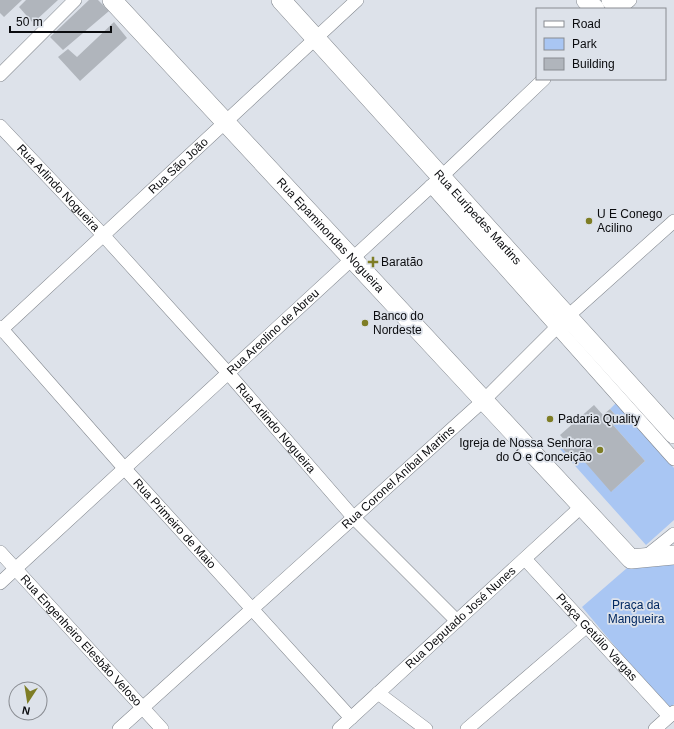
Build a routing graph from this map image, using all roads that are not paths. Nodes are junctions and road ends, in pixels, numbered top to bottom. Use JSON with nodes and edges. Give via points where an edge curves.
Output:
{"nodes":[{"id":1,"x":75,"y":0,"type":"edge"},
{"id":2,"x":112,"y":0,"type":"edge"},
{"id":3,"x":281,"y":0,"type":"edge"},
{"id":4,"x":357,"y":0,"type":"edge"},
{"id":5,"x":586,"y":0,"type":"edge"},
{"id":6,"x":611,"y":0,"type":"edge"},
{"id":7,"x":630,"y":0,"type":"edge"},
{"id":8,"x":594,"y":8,"type":"edge"},
{"id":9,"x":618,"y":8,"type":"edge"},
{"id":10,"x":620,"y":8,"type":"edge"},
{"id":11,"x":316,"y":39,"type":"junction"},
{"id":12,"x":0,"y":75,"type":"edge"},
{"id":13,"x":543,"y":80,"type":"edge"},
{"id":14,"x":226,"y":121,"type":"junction"},
{"id":15,"x":0,"y":126,"type":"edge"},
{"id":16,"x":436,"y":181,"type":"junction"},
{"id":17,"x":674,"y":221,"type":"edge"},
{"id":18,"x":103,"y":235,"type":"junction"},
{"id":19,"x":352,"y":258,"type":"junction"},
{"id":20,"x":562,"y":322,"type":"junction"},
{"id":21,"x":1,"y":329,"type":"edge"},
{"id":22,"x":228,"y":373,"type":"junction"},
{"id":23,"x":484,"y":400,"type":"junction"},
{"id":24,"x":674,"y":434,"type":"edge"},
{"id":25,"x":674,"y":459,"type":"edge"},
{"id":26,"x":125,"y":468,"type":"junction"},
{"id":27,"x":582,"y":506,"type":"junction"},
{"id":28,"x":354,"y":518,"type":"junction"},
{"id":29,"x":674,"y":534,"type":"edge"},
{"id":30,"x":0,"y":552,"type":"edge"},
{"id":31,"x":674,"y":555,"type":"edge"},
{"id":32,"x":637,"y":558,"type":"junction"},
{"id":33,"x":524,"y":559,"type":"junction"},
{"id":34,"x":15,"y":569,"type":"junction"},
{"id":35,"x":0,"y":583,"type":"edge"},
{"id":36,"x":252,"y":610,"type":"junction"},
{"id":37,"x":457,"y":621,"type":"junction"},
{"id":38,"x":587,"y":626,"type":"junction"},
{"id":39,"x":378,"y":693,"type":"junction"},
{"id":40,"x":143,"y":709,"type":"junction"},
{"id":41,"x":672,"y":714,"type":"edge"},
{"id":42,"x":351,"y":718,"type":"junction"},
{"id":43,"x":119,"y":729,"type":"edge"},
{"id":44,"x":162,"y":729,"type":"edge"},
{"id":45,"x":339,"y":729,"type":"edge"},
{"id":46,"x":426,"y":729,"type":"edge"},
{"id":47,"x":467,"y":729,"type":"edge"},
{"id":48,"x":655,"y":729,"type":"edge"}],
"edges":[{"from":1,"to":12,"type":"street"},
{"from":2,"to":14,"type":"main road","name":"Rua Epaminondas Nogueira"},
{"from":3,"to":11,"type":"main road","name":"Rua Eurípedes Martins"},
{"from":4,"to":11,"type":"street","name":"Rua São João"},
{"from":5,"to":8,"type":"main road"},
{"from":6,"to":9,"type":"main road"},
{"from":7,"to":10,"type":"street"},
{"from":11,"to":14,"type":"street","name":"Rua São João"},
{"from":11,"to":16,"type":"main road","name":"Rua Eurípedes Martins"},
{"from":13,"to":16,"type":"street","name":"Rua Areolino de Abreu"},
{"from":14,"to":18,"type":"street","name":"Rua São João"},
{"from":14,"to":19,"type":"main road","name":"Rua Epaminondas Nogueira"},
{"from":15,"to":18,"type":"street","name":"Rua Arlindo Nogueira"},
{"from":16,"to":19,"type":"street","name":"Rua Areolino de Abreu"},
{"from":16,"to":20,"type":"main road","name":"Rua Eurípedes Martins"},
{"from":17,"to":20,"type":"street","name":"Rua Coronel Aníbal Martins"},
{"from":18,"to":21,"type":"street","name":"Rua São João"},
{"from":18,"to":22,"type":"street","name":"Rua Arlindo Nogueira"},
{"from":19,"to":22,"type":"street","name":"Rua Areolino de Abreu"},
{"from":19,"to":23,"type":"main road","name":"Rua Epaminondas Nogueira"},
{"from":20,"to":23,"type":"street","name":"Rua Coronel Aníbal Martins"},
{"from":20,"to":24,"type":"main road","name":"Rua Eurípedes Martins"},
{"from":20,"to":25,"type":"street","name":"Rua Eurípedes Martins"},
{"from":21,"to":26,"type":"street","name":"Rua Primeiro de Maio"},
{"from":22,"to":26,"type":"street","name":"Rua Areolino de Abreu"},
{"from":22,"to":28,"type":"street","name":"Rua Arlindo Nogueira"},
{"from":23,"to":27,"type":"main road","name":"Rua Epaminondas Nogueira"},
{"from":23,"to":28,"type":"street","name":"Rua Coronel Aníbal Martins"},
{"from":26,"to":34,"type":"street","name":"Rua Areolino de Abreu"},
{"from":26,"to":36,"type":"street","name":"Rua Primeiro de Maio"},
{"from":27,"to":32,"type":"main road","name":"Rua Epaminondas Nogueira"},
{"from":27,"to":33,"type":"street","name":"Rua Deputado José Nunes"},
{"from":28,"to":36,"type":"street","name":"Rua Coronel Aníbal Martins"},
{"from":28,"to":37,"type":"street","name":"Rua Arlindo Nogueira"},
{"from":29,"to":32,"type":"street"},
{"from":30,"to":34,"type":"street","name":"Rua Engenheiro Elesbão Veloso"},
{"from":31,"to":32,"type":"main road"},
{"from":33,"to":37,"type":"street","name":"Rua Deputado José Nunes"},
{"from":33,"to":38,"type":"street","name":"Praça Getúlio Vargas"},
{"from":34,"to":35,"type":"street","name":"Rua Areolino de Abreu"},
{"from":34,"to":40,"type":"street","name":"Rua Engenheiro Elesbão Veloso"},
{"from":36,"to":40,"type":"street","name":"Rua Coronel Aníbal Martins"},
{"from":36,"to":42,"type":"street","name":"Rua Primeiro de Maio"},
{"from":37,"to":39,"type":"street","name":"Rua Deputado José Nunes"},
{"from":38,"to":41,"type":"street","name":"Praça Getúlio Vargas"},
{"from":38,"to":47,"type":"street"},
{"from":39,"to":42,"type":"street","name":"Rua Deputado José Nunes"},
{"from":39,"to":46,"type":"street"},
{"from":40,"to":43,"type":"street","name":"Rua Coronel Aníbal Martins"},
{"from":40,"to":44,"type":"street","name":"Rua Engenheiro Elesbão Veloso"},
{"from":41,"to":48,"type":"street"},
{"from":42,"to":45,"type":"street","name":"Rua Deputado José Nunes"}]}
